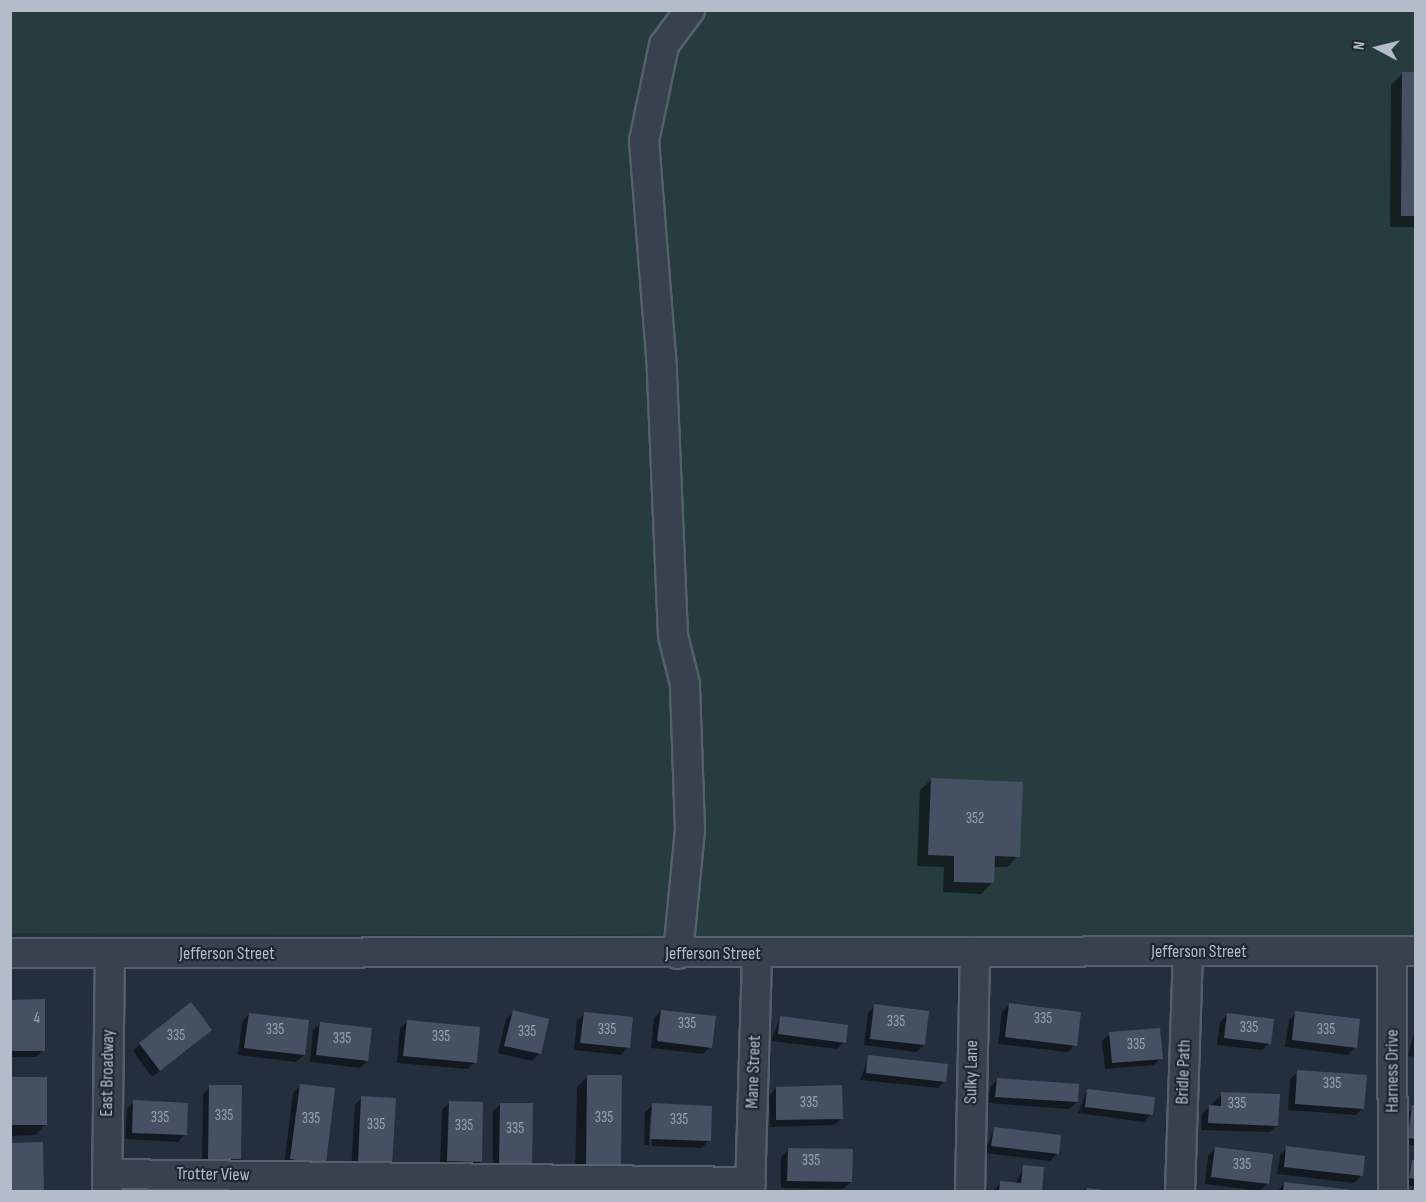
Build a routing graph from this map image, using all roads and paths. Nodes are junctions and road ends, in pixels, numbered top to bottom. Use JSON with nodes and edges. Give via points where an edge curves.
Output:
{"nodes":[{"id":1,"x":690,"y":10,"type":"edge"},
{"id":2,"x":1404,"y":951,"type":"edge"},
{"id":3,"x":975,"y":952,"type":"junction"},
{"id":4,"x":1188,"y":952,"type":"junction"},
{"id":5,"x":10,"y":953,"type":"edge"},
{"id":6,"x":757,"y":953,"type":"junction"},
{"id":7,"x":110,"y":954,"type":"junction"},
{"id":8,"x":678,"y":954,"type":"junction"},
{"id":9,"x":107,"y":1183,"type":"edge"},
{"id":10,"x":750,"y":1187,"type":"edge"},
{"id":11,"x":970,"y":1191,"type":"edge"},
{"id":12,"x":1180,"y":1191,"type":"edge"},
{"id":13,"x":1394,"y":1191,"type":"edge"}],
"edges":[{"from":1,"to":8,"type":"street","via":[[664,45],[644,141],[662,369],[673,636],[686,684],[690,830]]},
{"from":2,"to":4,"type":"street","name":"Jefferson Street"},
{"from":2,"to":13,"type":"street","name":"Harness Drive"},
{"from":3,"to":4,"type":"street","name":"Jefferson Street"},
{"from":3,"to":6,"type":"street","name":"Jefferson Street"},
{"from":3,"to":11,"type":"street","name":"Sulky Lane"},
{"from":4,"to":12,"type":"street","name":"Bridle Path"},
{"from":5,"to":7,"type":"street","name":"Jefferson Street"},
{"from":6,"to":8,"type":"street","name":"Jefferson Street"},
{"from":6,"to":10,"type":"street","name":"Mane Street"},
{"from":7,"to":8,"type":"street","name":"Jefferson Street"},
{"from":7,"to":9,"type":"street","name":"East Broadway"},
{"from":9,"to":10,"type":"street","name":"Trotter View"}]}
